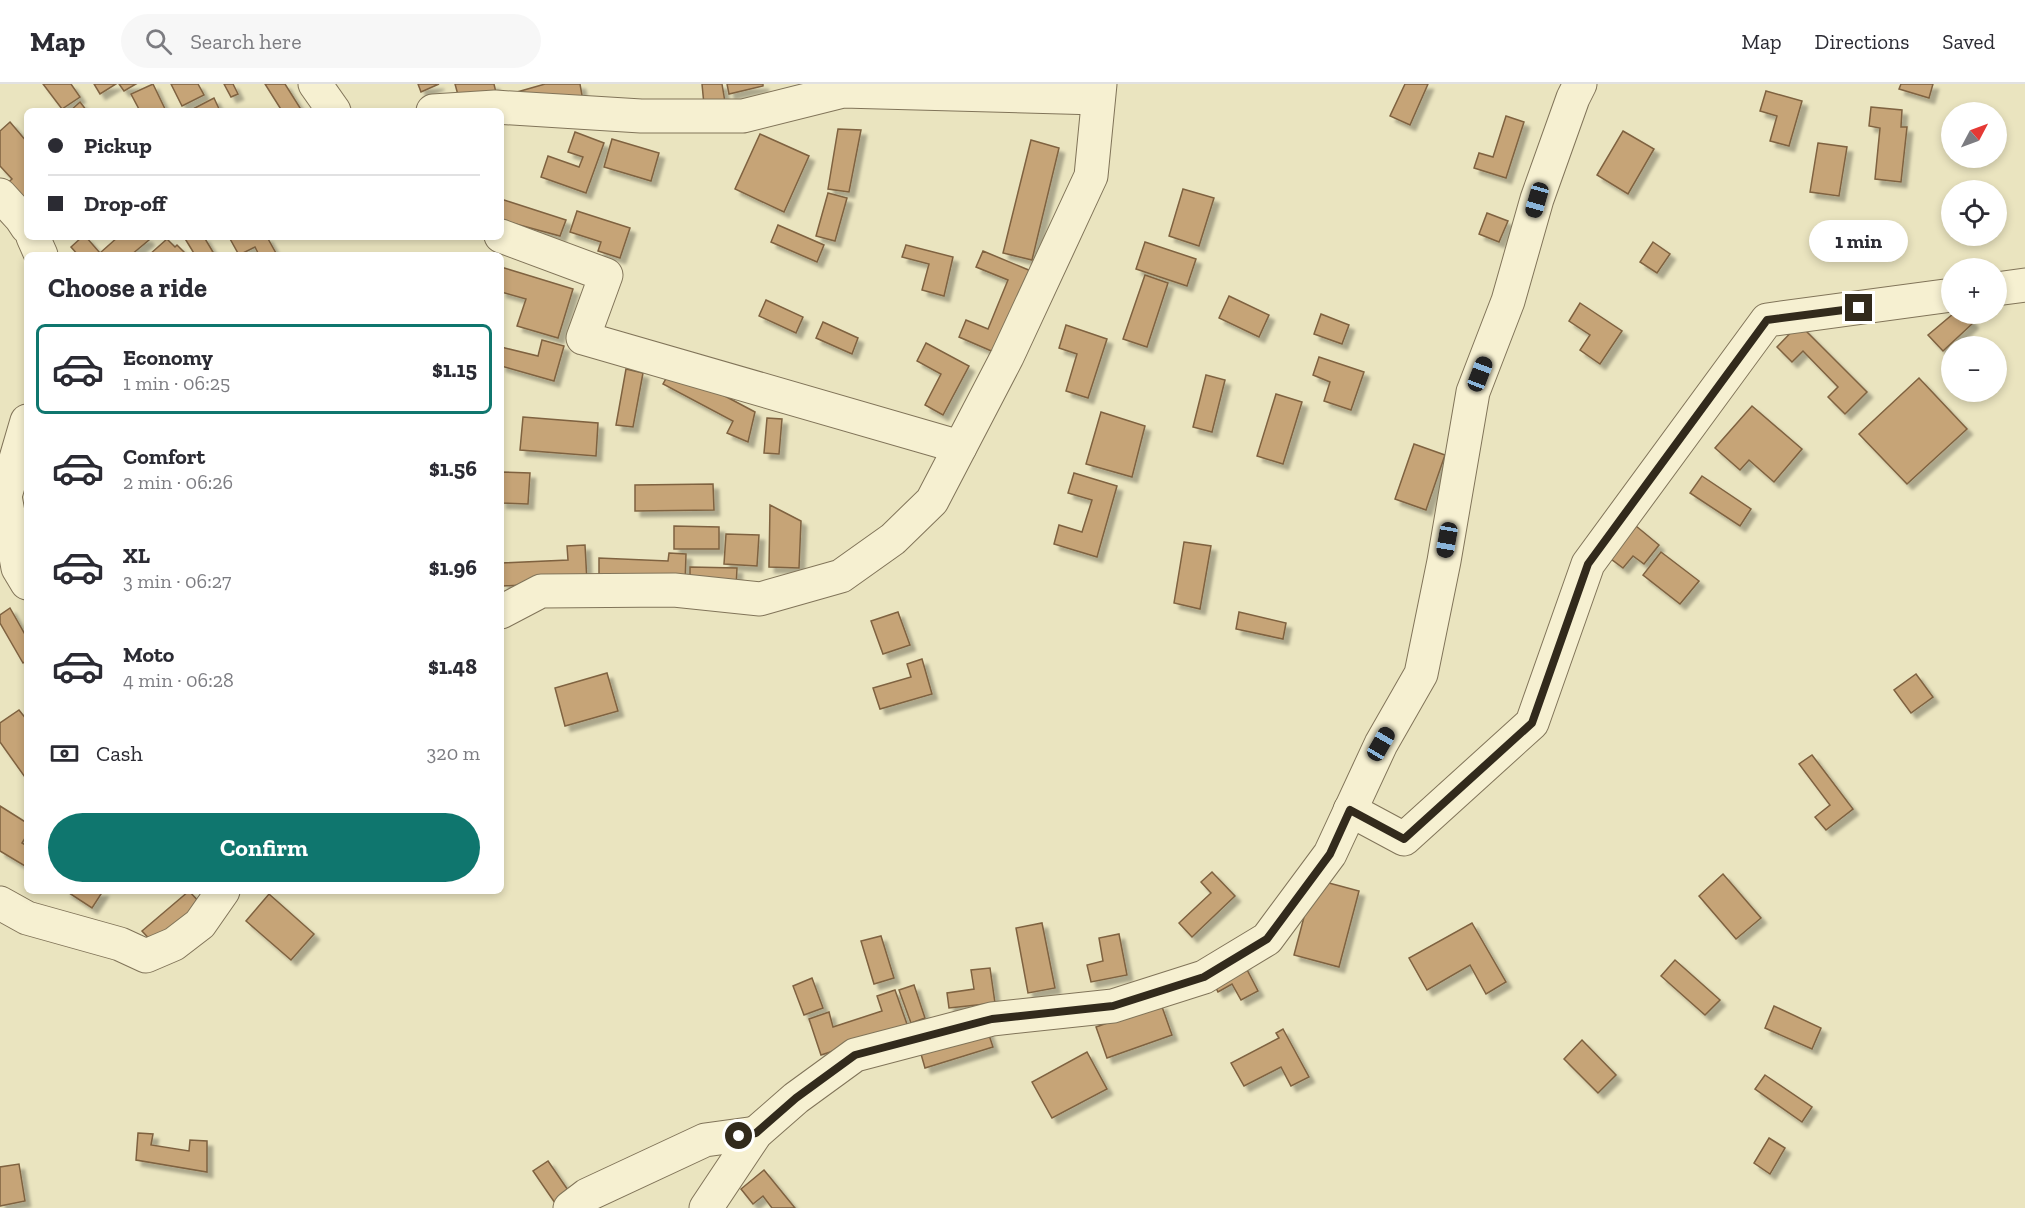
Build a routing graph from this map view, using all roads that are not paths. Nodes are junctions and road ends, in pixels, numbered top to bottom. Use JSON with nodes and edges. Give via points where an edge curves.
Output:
{"nodes":[{"id":1,"x":315,"y":84,"type":"edge"},
{"id":2,"x":1580,"y":84,"type":"edge"},
{"id":3,"x":1099,"y":91,"type":"edge"},
{"id":4,"x":332,"y":108,"type":"edge"},
{"id":5,"x":480,"y":108,"type":"edge"},
{"id":6,"x":0,"y":195,"type":"edge"},
{"id":7,"x":24,"y":222,"type":"edge"},
{"id":8,"x":504,"y":237,"type":"edge"},
{"id":9,"x":2025,"y":285,"type":"edge"},
{"id":10,"x":2007,"y":287,"type":"edge"},
{"id":11,"x":1941,"y":296,"type":"edge"},
{"id":12,"x":24,"y":438,"type":"edge"},
{"id":13,"x":960,"y":447,"type":"junction"},
{"id":14,"x":16,"y":485,"type":"edge"},
{"id":15,"x":24,"y":578,"type":"edge"},
{"id":16,"x":504,"y":610,"type":"edge"},
{"id":17,"x":1350,"y":810,"type":"junction"},
{"id":18,"x":221,"y":894,"type":"edge"},
{"id":19,"x":0,"y":903,"type":"edge"},
{"id":20,"x":756,"y":1133,"type":"junction"},
{"id":21,"x":570,"y":1208,"type":"edge"},
{"id":22,"x":706,"y":1208,"type":"edge"}],
"edges":[{"from":1,"to":4,"type":"street"},
{"from":2,"to":17,"type":"street","via":[[1537,200],[1508,301],[1473,392],[1421,674],[1381,744]]},
{"from":3,"to":5,"type":"street","via":[[843,91],[743,116],[641,116]]},
{"from":3,"to":13,"type":"street","via":[[1091,176],[1007,357]]},
{"from":6,"to":7,"type":"street"},
{"from":8,"to":13,"type":"street","via":[[606,275],[583,338]]},
{"from":9,"to":10,"type":"street"},
{"from":11,"to":17,"type":"street","via":[[1767,320],[1588,564],[1532,723],[1404,839]]},
{"from":12,"to":14,"type":"street"},
{"from":13,"to":16,"type":"street","via":[[932,501],[893,539],[841,576],[760,599],[674,590],[541,591]]},
{"from":14,"to":15,"type":"street","via":[[18,567]]},
{"from":17,"to":20,"type":"street","via":[[1330,854],[1267,939],[1204,977],[1113,1006],[992,1019],[855,1055]]},
{"from":18,"to":19,"type":"street","via":[[200,924],[174,944],[146,956],[120,944],[27,918]]},
{"from":20,"to":21,"type":"street","via":[[705,1140],[587,1195]]},
{"from":20,"to":22,"type":"street"}]}
